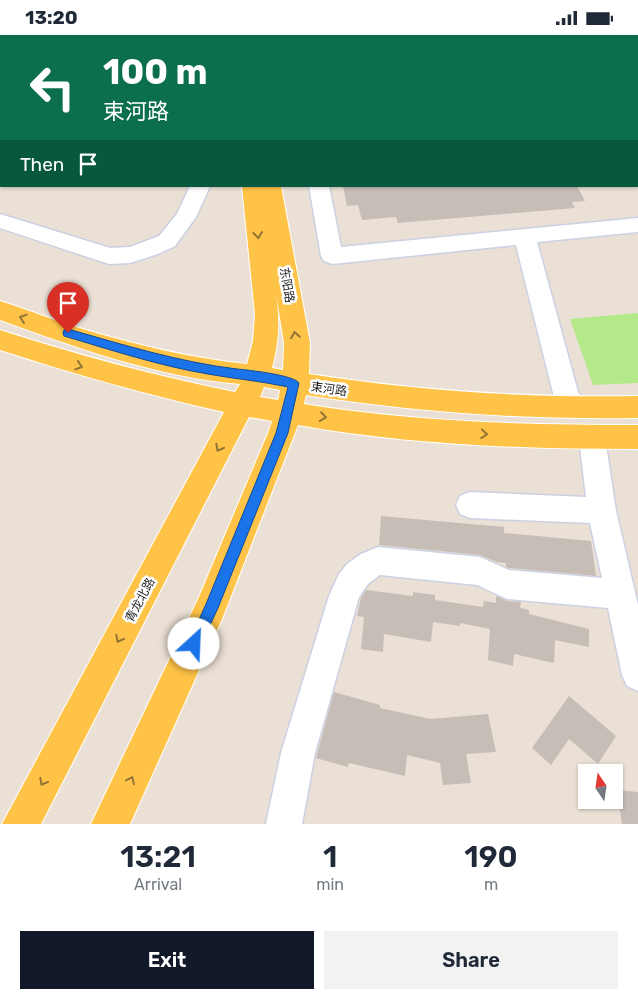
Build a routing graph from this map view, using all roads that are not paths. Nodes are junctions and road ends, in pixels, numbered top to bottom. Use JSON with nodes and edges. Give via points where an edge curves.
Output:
{"nodes":[{"id":1,"x":200,"y":187,"type":"edge"},
{"id":2,"x":252,"y":187,"type":"edge"},
{"id":3,"x":270,"y":187,"type":"edge"},
{"id":4,"x":319,"y":187,"type":"edge"},
{"id":5,"x":0,"y":221,"type":"edge"},
{"id":6,"x":638,"y":225,"type":"edge"},
{"id":7,"x":525,"y":237,"type":"junction"},
{"id":8,"x":0,"y":310,"type":"edge"},
{"id":9,"x":0,"y":340,"type":"edge"},
{"id":10,"x":257,"y":376,"type":"junction"},
{"id":11,"x":302,"y":395,"type":"junction"},
{"id":12,"x":638,"y":398,"type":"edge"},
{"id":13,"x":572,"y":402,"type":"junction"},
{"id":14,"x":240,"y":404,"type":"junction"},
{"id":15,"x":638,"y":407,"type":"edge"},
{"id":16,"x":592,"y":438,"type":"junction"},
{"id":17,"x":638,"y":439,"type":"edge"},
{"id":18,"x":470,"y":505,"type":"dead end"},
{"id":19,"x":602,"y":511,"type":"junction"},
{"id":20,"x":620,"y":594,"type":"junction"},
{"id":21,"x":638,"y":675,"type":"edge"},
{"id":22,"x":22,"y":824,"type":"edge"},
{"id":23,"x":110,"y":824,"type":"edge"},
{"id":24,"x":284,"y":824,"type":"edge"}],
"edges":[{"from":1,"to":5,"type":"lane","via":[[186,217],[167,241],[130,255],[109,256]]},
{"from":2,"to":10,"type":"main road","name":"东阳路","one_way":true,"via":[[268,314],[266,341]]},
{"from":11,"to":3,"type":"main road","name":"东阳路","one_way":true,"via":[[297,343]]},
{"from":4,"to":7,"type":"lane","via":[[332,256]]},
{"from":6,"to":7,"type":"lane"},
{"from":7,"to":13,"type":"lane"},
{"from":10,"to":8,"type":"main road","name":"束河路","one_way":true,"via":[[208,370],[154,357]]},
{"from":9,"to":14,"type":"main road","name":"束河路","one_way":true,"via":[[139,383]]},
{"from":10,"to":11,"type":"main road","name":"束河路"},
{"from":10,"to":14,"type":"main road","name":"青龙北路"},
{"from":11,"to":13,"type":"main road","name":"束河路","via":[[443,402]]},
{"from":11,"to":14,"type":"main road","name":"束河路"},
{"from":11,"to":16,"type":"main road","name":"束河路","one_way":true,"via":[[380,425],[508,436]]},
{"from":23,"to":11,"type":"main road","one_way":true,"via":[[211,608],[282,433]]},
{"from":12,"to":13,"type":"lane"},
{"from":13,"to":15,"type":"main road","name":"束河路"},
{"from":14,"to":22,"type":"main road","name":"青龙北路","one_way":true},
{"from":16,"to":17,"type":"main road","name":"束河路"},
{"from":16,"to":19,"type":"lane"},
{"from":18,"to":19,"type":"lane"},
{"from":19,"to":20,"type":"lane"},
{"from":20,"to":21,"type":"lane"},
{"from":20,"to":24,"type":"lane","via":[[507,584],[480,571],[378,561],[360,570],[344,596],[298,753]]}]}
